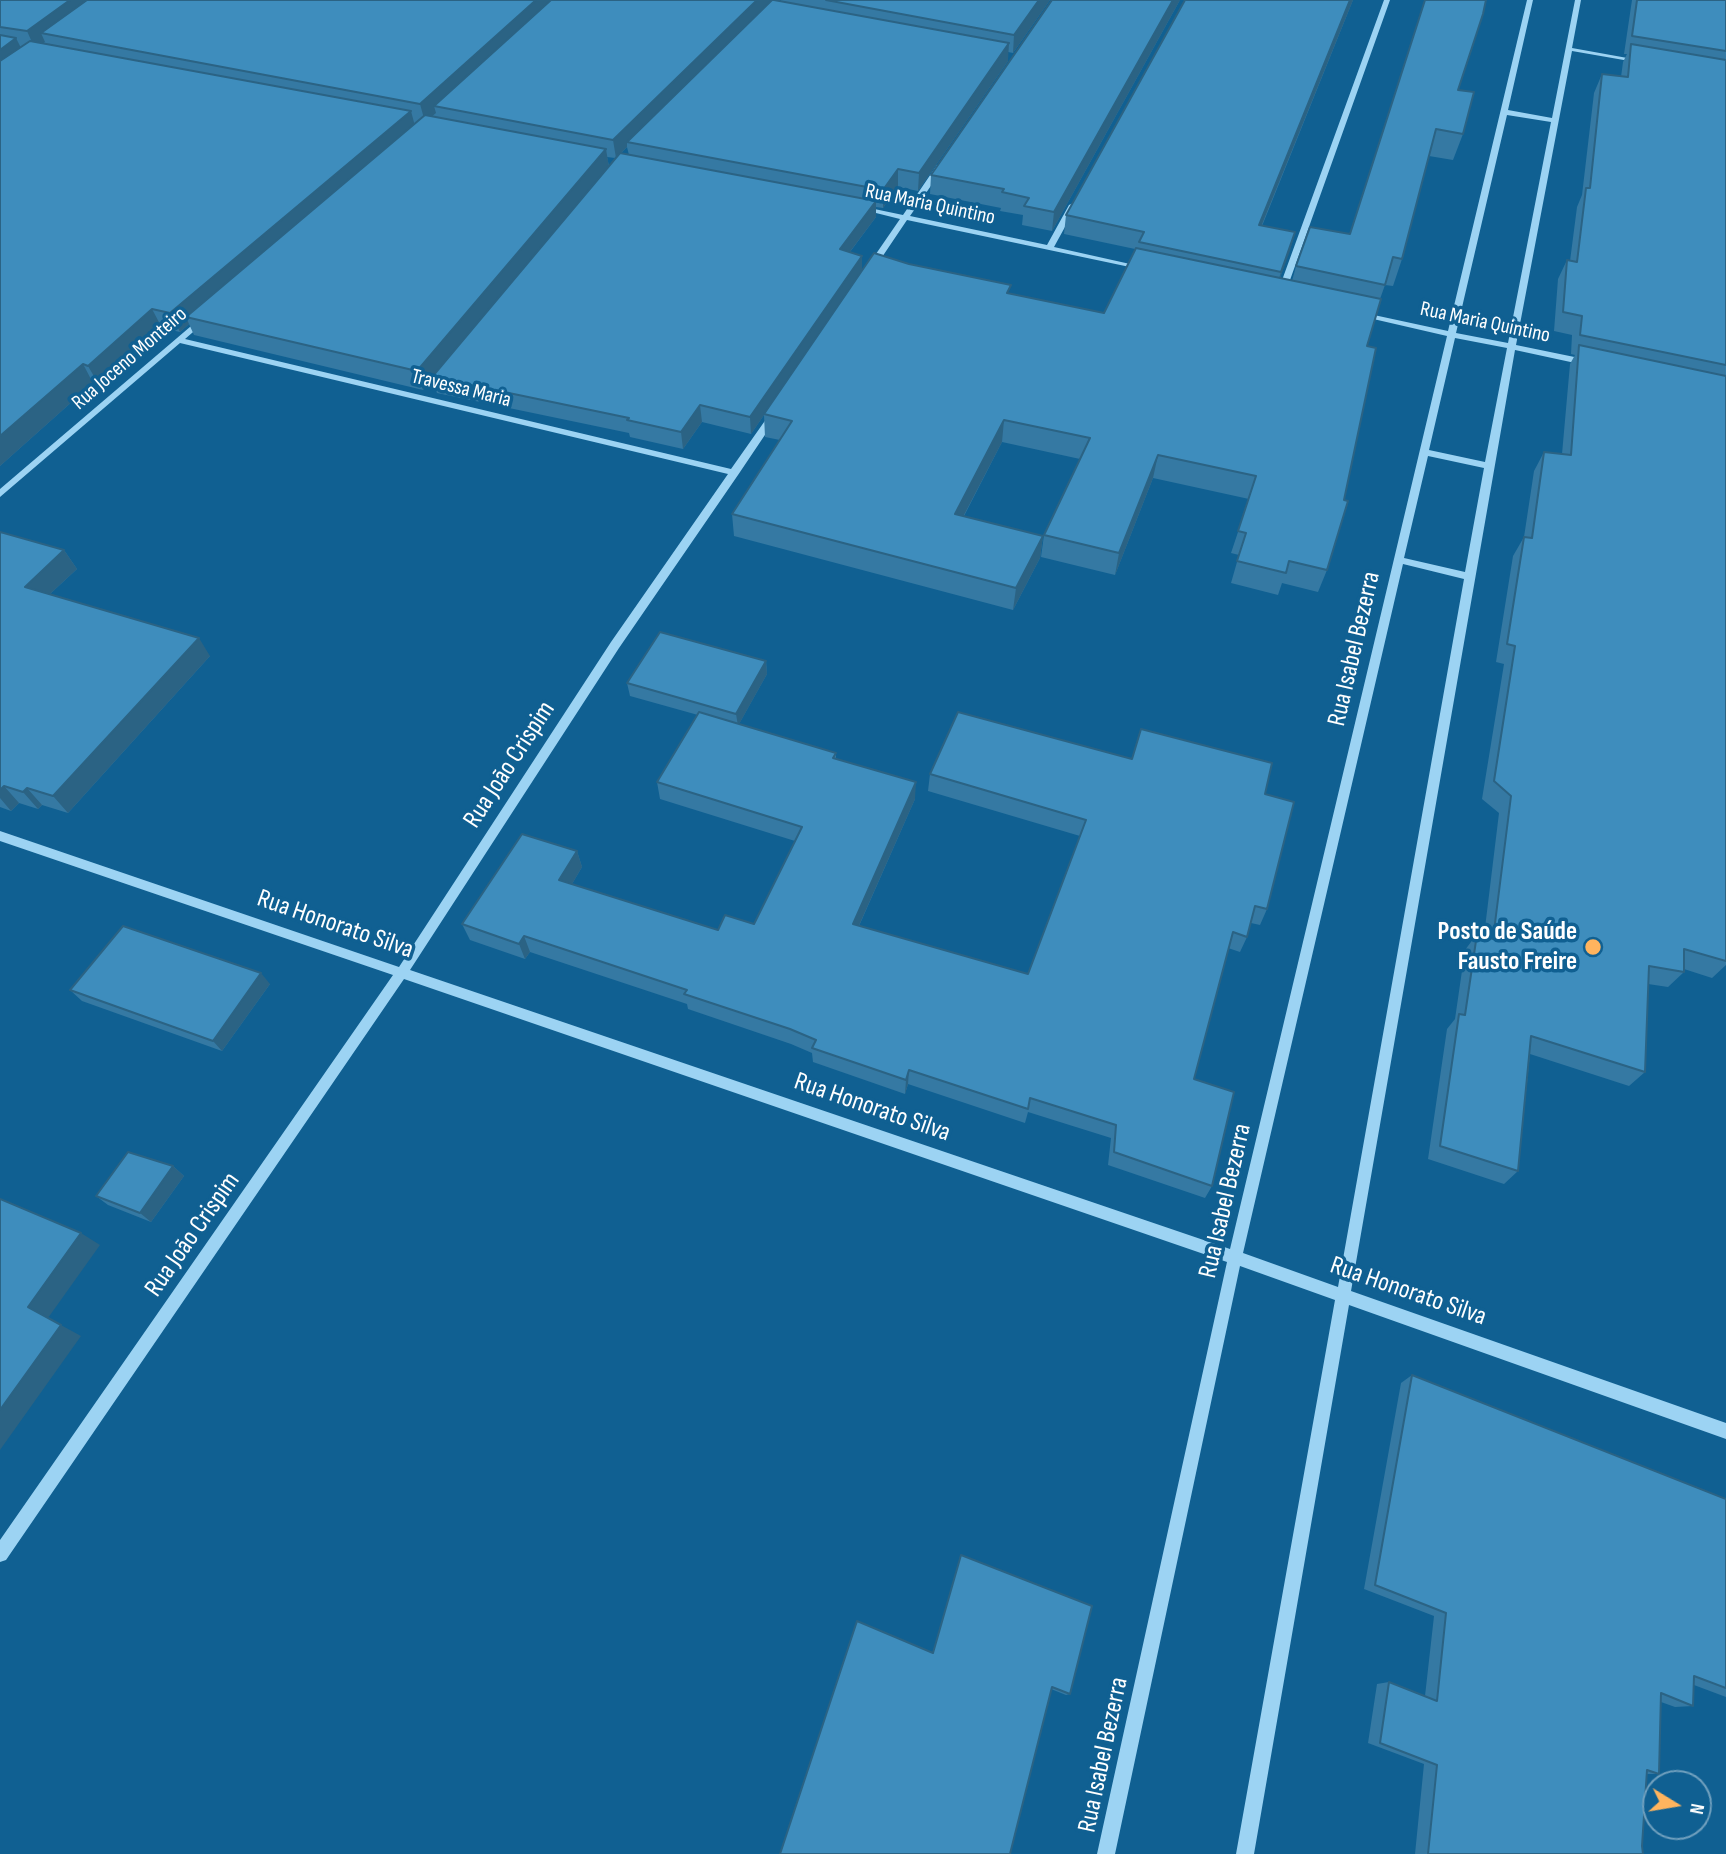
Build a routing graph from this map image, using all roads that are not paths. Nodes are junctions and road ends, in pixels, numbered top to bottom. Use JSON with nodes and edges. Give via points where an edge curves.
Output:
{"nodes":[{"id":1,"x":1387,"y":0,"type":"edge"},
{"id":2,"x":1530,"y":0,"type":"edge"},
{"id":3,"x":1578,"y":0,"type":"edge"},
{"id":4,"x":1569,"y":50,"type":"junction"},
{"id":5,"x":1657,"y":64,"type":"edge"},
{"id":6,"x":1504,"y":112,"type":"junction"},
{"id":7,"x":1554,"y":120,"type":"junction"},
{"id":8,"x":944,"y":160,"type":"edge"},
{"id":9,"x":1078,"y":196,"type":"edge"},
{"id":10,"x":851,"y":206,"type":"edge"},
{"id":11,"x":905,"y":217,"type":"junction"},
{"id":12,"x":1050,"y":247,"type":"junction"},
{"id":13,"x":1158,"y":271,"type":"edge"},
{"id":14,"x":866,"y":275,"type":"edge"},
{"id":15,"x":1266,"y":295,"type":"edge"},
{"id":16,"x":1280,"y":298,"type":"junction"},
{"id":17,"x":1293,"y":301,"type":"edge"},
{"id":18,"x":1346,"y":312,"type":"edge"},
{"id":19,"x":210,"y":313,"type":"edge"},
{"id":20,"x":1453,"y":335,"type":"junction"},
{"id":21,"x":179,"y":340,"type":"junction"},
{"id":22,"x":1510,"y":346,"type":"junction"},
{"id":23,"x":1605,"y":366,"type":"edge"},
{"id":24,"x":434,"y":387,"type":"edge"},
{"id":25,"x":425,"y":398,"type":"junction"},
{"id":26,"x":781,"y":403,"type":"edge"},
{"id":27,"x":1425,"y":452,"type":"junction"},
{"id":28,"x":1489,"y":466,"type":"junction"},
{"id":29,"x":735,"y":473,"type":"junction"},
{"id":30,"x":0,"y":494,"type":"edge"},
{"id":31,"x":1399,"y":560,"type":"junction"},
{"id":32,"x":1470,"y":577,"type":"junction"},
{"id":33,"x":0,"y":836,"type":"edge"},
{"id":34,"x":401,"y":974,"type":"junction"},
{"id":35,"x":1235,"y":1258,"type":"junction"},
{"id":36,"x":1343,"y":1296,"type":"junction"},
{"id":37,"x":1726,"y":1431,"type":"edge"},
{"id":38,"x":0,"y":1554,"type":"edge"},
{"id":39,"x":1106,"y":1854,"type":"edge"},
{"id":40,"x":1245,"y":1854,"type":"edge"}],
"edges":[{"from":1,"to":16,"type":"street"},
{"from":2,"to":6,"type":"street","name":"Rua Isabel Bezerra"},
{"from":3,"to":4,"type":"street"},
{"from":4,"to":5,"type":"street"},
{"from":4,"to":7,"type":"street"},
{"from":6,"to":7,"type":"street"},
{"from":6,"to":20,"type":"street","name":"Rua Isabel Bezerra"},
{"from":7,"to":22,"type":"street"},
{"from":8,"to":11,"type":"street"},
{"from":9,"to":12,"type":"street"},
{"from":10,"to":11,"type":"street","name":"Rua Maria Quintino"},
{"from":11,"to":12,"type":"street","name":"Rua Maria Quintino"},
{"from":11,"to":14,"type":"street"},
{"from":12,"to":13,"type":"street","name":"Rua Maria Quintino"},
{"from":15,"to":16,"type":"street"},
{"from":16,"to":17,"type":"street"},
{"from":18,"to":20,"type":"street","name":"Rua Maria Quintino"},
{"from":19,"to":21,"type":"street","name":"Rua Joceno Monteiro"},
{"from":20,"to":22,"type":"street","name":"Rua Maria Quintino"},
{"from":20,"to":27,"type":"street","name":"Rua Isabel Bezerra"},
{"from":21,"to":25,"type":"street","name":"Travessa Maria"},
{"from":21,"to":30,"type":"street","name":"Rua Joceno Monteiro"},
{"from":22,"to":23,"type":"street","name":"Rua Maria Quintino"},
{"from":22,"to":28,"type":"street"},
{"from":24,"to":25,"type":"street"},
{"from":25,"to":29,"type":"street","name":"Travessa Maria"},
{"from":26,"to":29,"type":"street","name":"Rua João Crispim"},
{"from":27,"to":28,"type":"street"},
{"from":27,"to":31,"type":"street","name":"Rua Isabel Bezerra"},
{"from":28,"to":32,"type":"street"},
{"from":29,"to":34,"type":"street","name":"Rua João Crispim","via":[[615,645]]},
{"from":31,"to":32,"type":"street","name":"Rua Isabel Bezerra"},
{"from":31,"to":35,"type":"street","name":"Rua Isabel Bezerra"},
{"from":32,"to":36,"type":"street"},
{"from":33,"to":34,"type":"street","name":"Rua Honorato Silva"},
{"from":34,"to":35,"type":"street","name":"Rua Honorato Silva"},
{"from":34,"to":38,"type":"street","name":"Rua João Crispim"},
{"from":35,"to":36,"type":"street","name":"Rua Honorato Silva"},
{"from":35,"to":39,"type":"street","name":"Rua Isabel Bezerra"},
{"from":36,"to":37,"type":"street","name":"Rua Honorato Silva"},
{"from":36,"to":40,"type":"street"}]}
